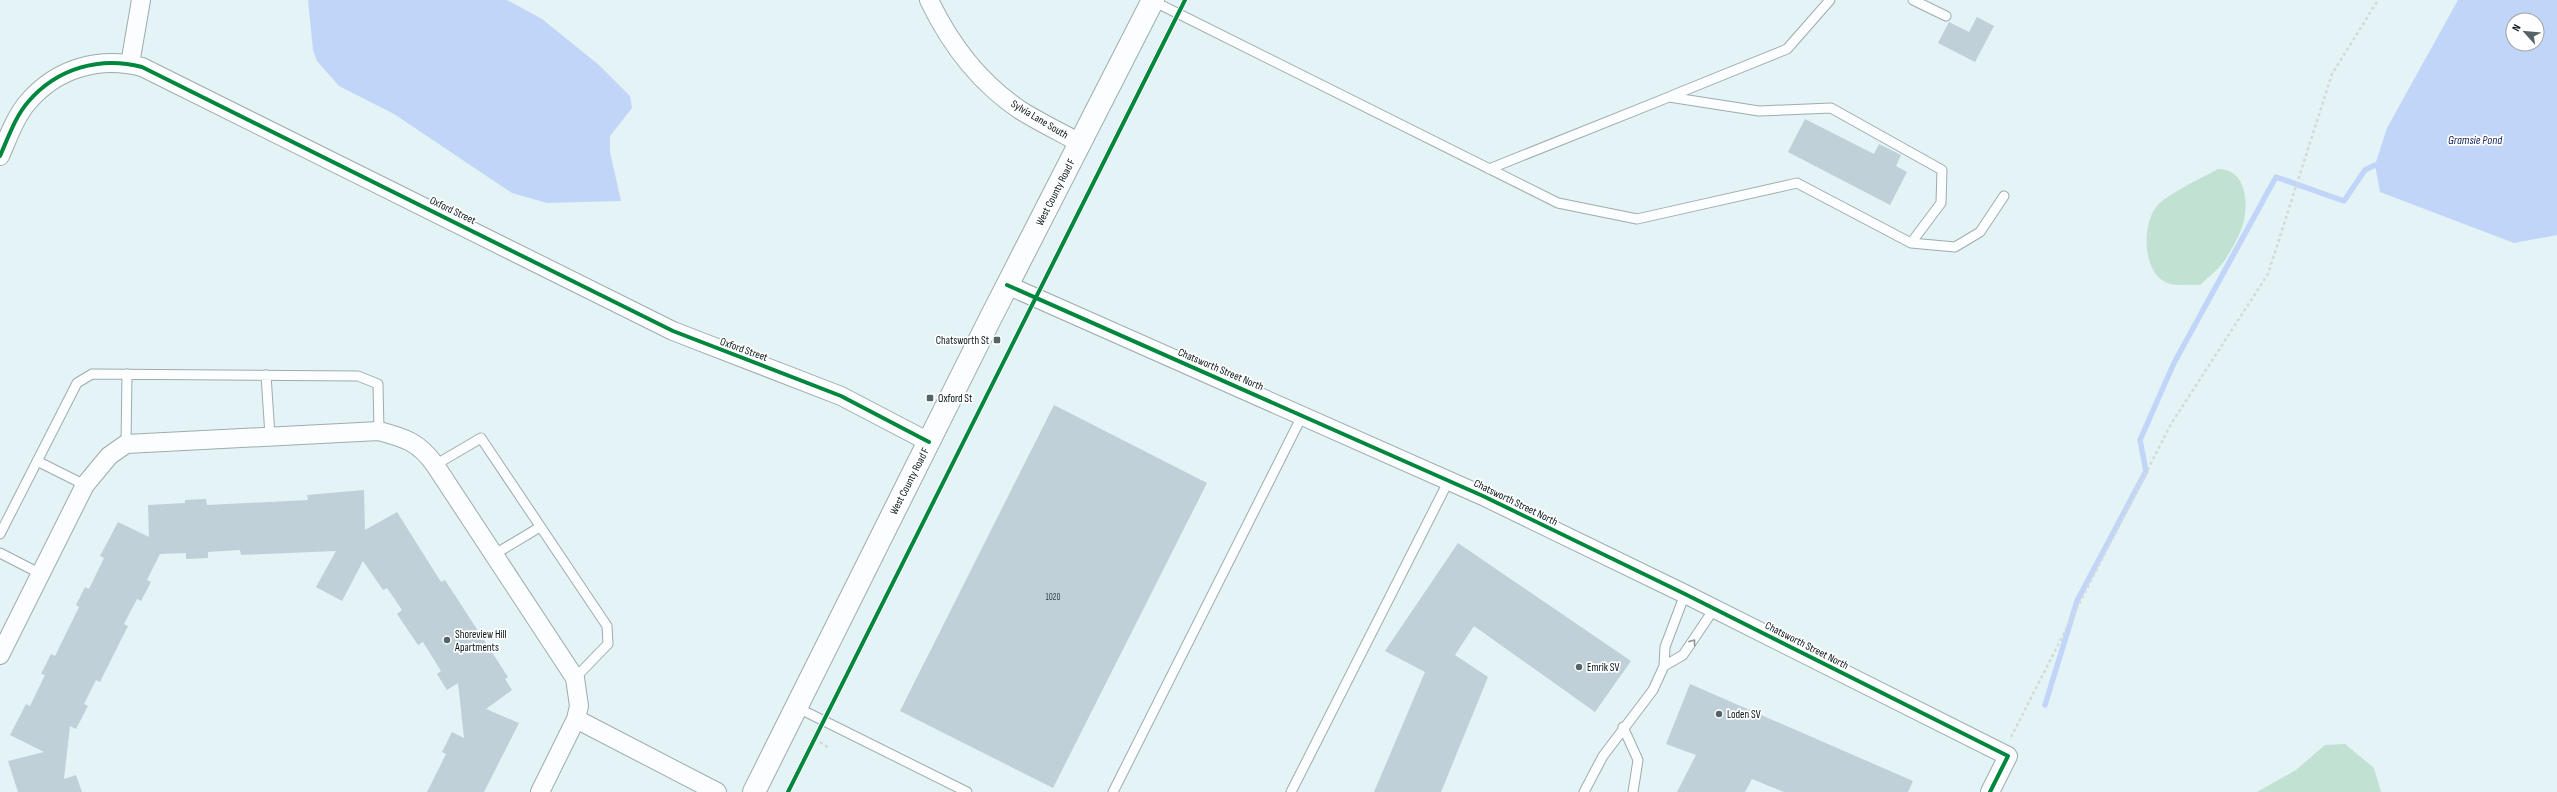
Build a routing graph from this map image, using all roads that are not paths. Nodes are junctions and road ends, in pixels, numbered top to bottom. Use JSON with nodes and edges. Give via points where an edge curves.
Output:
{"nodes":[{"id":1,"x":142,"y":0,"type":"edge"},
{"id":2,"x":929,"y":0,"type":"edge"},
{"id":3,"x":1153,"y":0,"type":"edge"},
{"id":4,"x":1830,"y":0,"type":"edge"},
{"id":5,"x":1913,"y":0,"type":"edge"},
{"id":6,"x":1946,"y":16,"type":"dead end"},
{"id":7,"x":130,"y":64,"type":"junction"},
{"id":8,"x":1669,"y":97,"type":"junction"},
{"id":9,"x":1080,"y":142,"type":"junction"},
{"id":10,"x":0,"y":156,"type":"edge"},
{"id":11,"x":1489,"y":169,"type":"junction"},
{"id":12,"x":2004,"y":196,"type":"dead end"},
{"id":13,"x":1911,"y":243,"type":"junction"},
{"id":14,"x":1008,"y":285,"type":"junction"},
{"id":15,"x":127,"y":374,"type":"junction"},
{"id":16,"x":266,"y":376,"type":"junction"},
{"id":17,"x":1303,"y":414,"type":"junction"},
{"id":18,"x":379,"y":431,"type":"junction"},
{"id":19,"x":270,"y":436,"type":"junction"},
{"id":20,"x":929,"y":442,"type":"junction"},
{"id":21,"x":126,"y":444,"type":"junction"},
{"id":22,"x":38,"y":461,"type":"junction"},
{"id":23,"x":435,"y":465,"type":"junction"},
{"id":24,"x":1449,"y":480,"type":"junction"},
{"id":25,"x":85,"y":485,"type":"junction"},
{"id":26,"x":540,"y":527,"type":"junction"},
{"id":27,"x":0,"y":534,"type":"edge"},
{"id":28,"x":0,"y":553,"type":"edge"},
{"id":29,"x":495,"y":554,"type":"junction"},
{"id":30,"x":39,"y":573,"type":"junction"},
{"id":31,"x":1685,"y":594,"type":"junction"},
{"id":32,"x":1714,"y":609,"type":"junction"},
{"id":33,"x":0,"y":655,"type":"edge"},
{"id":34,"x":1664,"y":666,"type":"junction"},
{"id":35,"x":575,"y":678,"type":"junction"},
{"id":36,"x":796,"y":707,"type":"junction"},
{"id":37,"x":576,"y":719,"type":"junction"},
{"id":38,"x":1623,"y":727,"type":"junction"},
{"id":39,"x":540,"y":792,"type":"edge"},
{"id":40,"x":717,"y":792,"type":"edge"},
{"id":41,"x":754,"y":792,"type":"edge"},
{"id":42,"x":967,"y":792,"type":"edge"},
{"id":43,"x":1113,"y":792,"type":"edge"},
{"id":44,"x":1290,"y":792,"type":"edge"},
{"id":45,"x":1584,"y":792,"type":"edge"},
{"id":46,"x":1633,"y":792,"type":"edge"},
{"id":47,"x":1990,"y":792,"type":"edge"}],
"edges":[{"from":1,"to":7,"type":"street"},
{"from":2,"to":9,"type":"street","name":"Sylvia Lane South","via":[[951,41],[973,69],[996,91],[1021,110]]},
{"from":3,"to":9,"type":"street","name":"West County Road F"},
{"from":3,"to":11,"type":"lane"},
{"from":4,"to":8,"type":"lane","via":[[1787,49]]},
{"from":5,"to":6,"type":"lane"},
{"from":7,"to":10,"type":"street","name":"Oxford Street","via":[[89,64],[64,73],[47,83],[28,102],[18,117]]},
{"from":7,"to":20,"type":"street","name":"Oxford Street","via":[[160,75],[673,331],[840,396]]},
{"from":8,"to":11,"type":"lane"},
{"from":8,"to":13,"type":"lane","via":[[1759,111],[1831,108],[1942,170],[1940,203]]},
{"from":9,"to":14,"type":"street","name":"West County Road F"},
{"from":11,"to":13,"type":"lane","via":[[1558,203],[1637,220],[1797,183]]},
{"from":12,"to":13,"type":"lane","via":[[1980,232],[1954,247]]},
{"from":14,"to":17,"type":"street","name":"Chatsworth Street North"},
{"from":14,"to":20,"type":"street","name":"West County Road F"},
{"from":15,"to":16,"type":"lane"},
{"from":15,"to":21,"type":"lane"},
{"from":15,"to":22,"type":"lane","via":[[92,374],[77,383]]},
{"from":16,"to":18,"type":"lane","via":[[358,376],[371,380],[378,384]]},
{"from":16,"to":19,"type":"lane"},
{"from":17,"to":24,"type":"street","name":"Chatsworth Street North"},
{"from":17,"to":43,"type":"lane"},
{"from":18,"to":19,"type":"street"},
{"from":18,"to":23,"type":"street","via":[[403,437],[425,450]]},
{"from":19,"to":21,"type":"street"},
{"from":20,"to":36,"type":"street","name":"West County Road F"},
{"from":21,"to":25,"type":"street","via":[[109,456]]},
{"from":22,"to":25,"type":"lane"},
{"from":22,"to":27,"type":"lane"},
{"from":23,"to":26,"type":"lane","via":[[481,438]]},
{"from":23,"to":29,"type":"street"},
{"from":24,"to":31,"type":"street","name":"Chatsworth Street North"},
{"from":24,"to":44,"type":"lane"},
{"from":25,"to":30,"type":"street"},
{"from":26,"to":29,"type":"lane"},
{"from":26,"to":35,"type":"lane","via":[[606,626],[608,644]]},
{"from":28,"to":30,"type":"lane"},
{"from":29,"to":35,"type":"street"},
{"from":30,"to":33,"type":"street"},
{"from":31,"to":32,"type":"street","name":"Chatsworth Street North"},
{"from":31,"to":34,"type":"lane","via":[[1665,647]]},
{"from":34,"to":32,"type":"lane","one_way":true,"via":[[1683,655]]},
{"from":32,"to":47,"type":"street","name":"Chatsworth Street North","via":[[2005,754]]},
{"from":34,"to":38,"type":"lane","via":[[1642,706]]},
{"from":35,"to":37,"type":"street","via":[[579,706]]},
{"from":36,"to":41,"type":"street","name":"West County Road F"},
{"from":36,"to":42,"type":"lane"},
{"from":37,"to":39,"type":"street"},
{"from":37,"to":40,"type":"street"},
{"from":38,"to":45,"type":"lane","via":[[1602,756]]},
{"from":38,"to":46,"type":"lane","via":[[1633,744],[1638,760]]}]}
